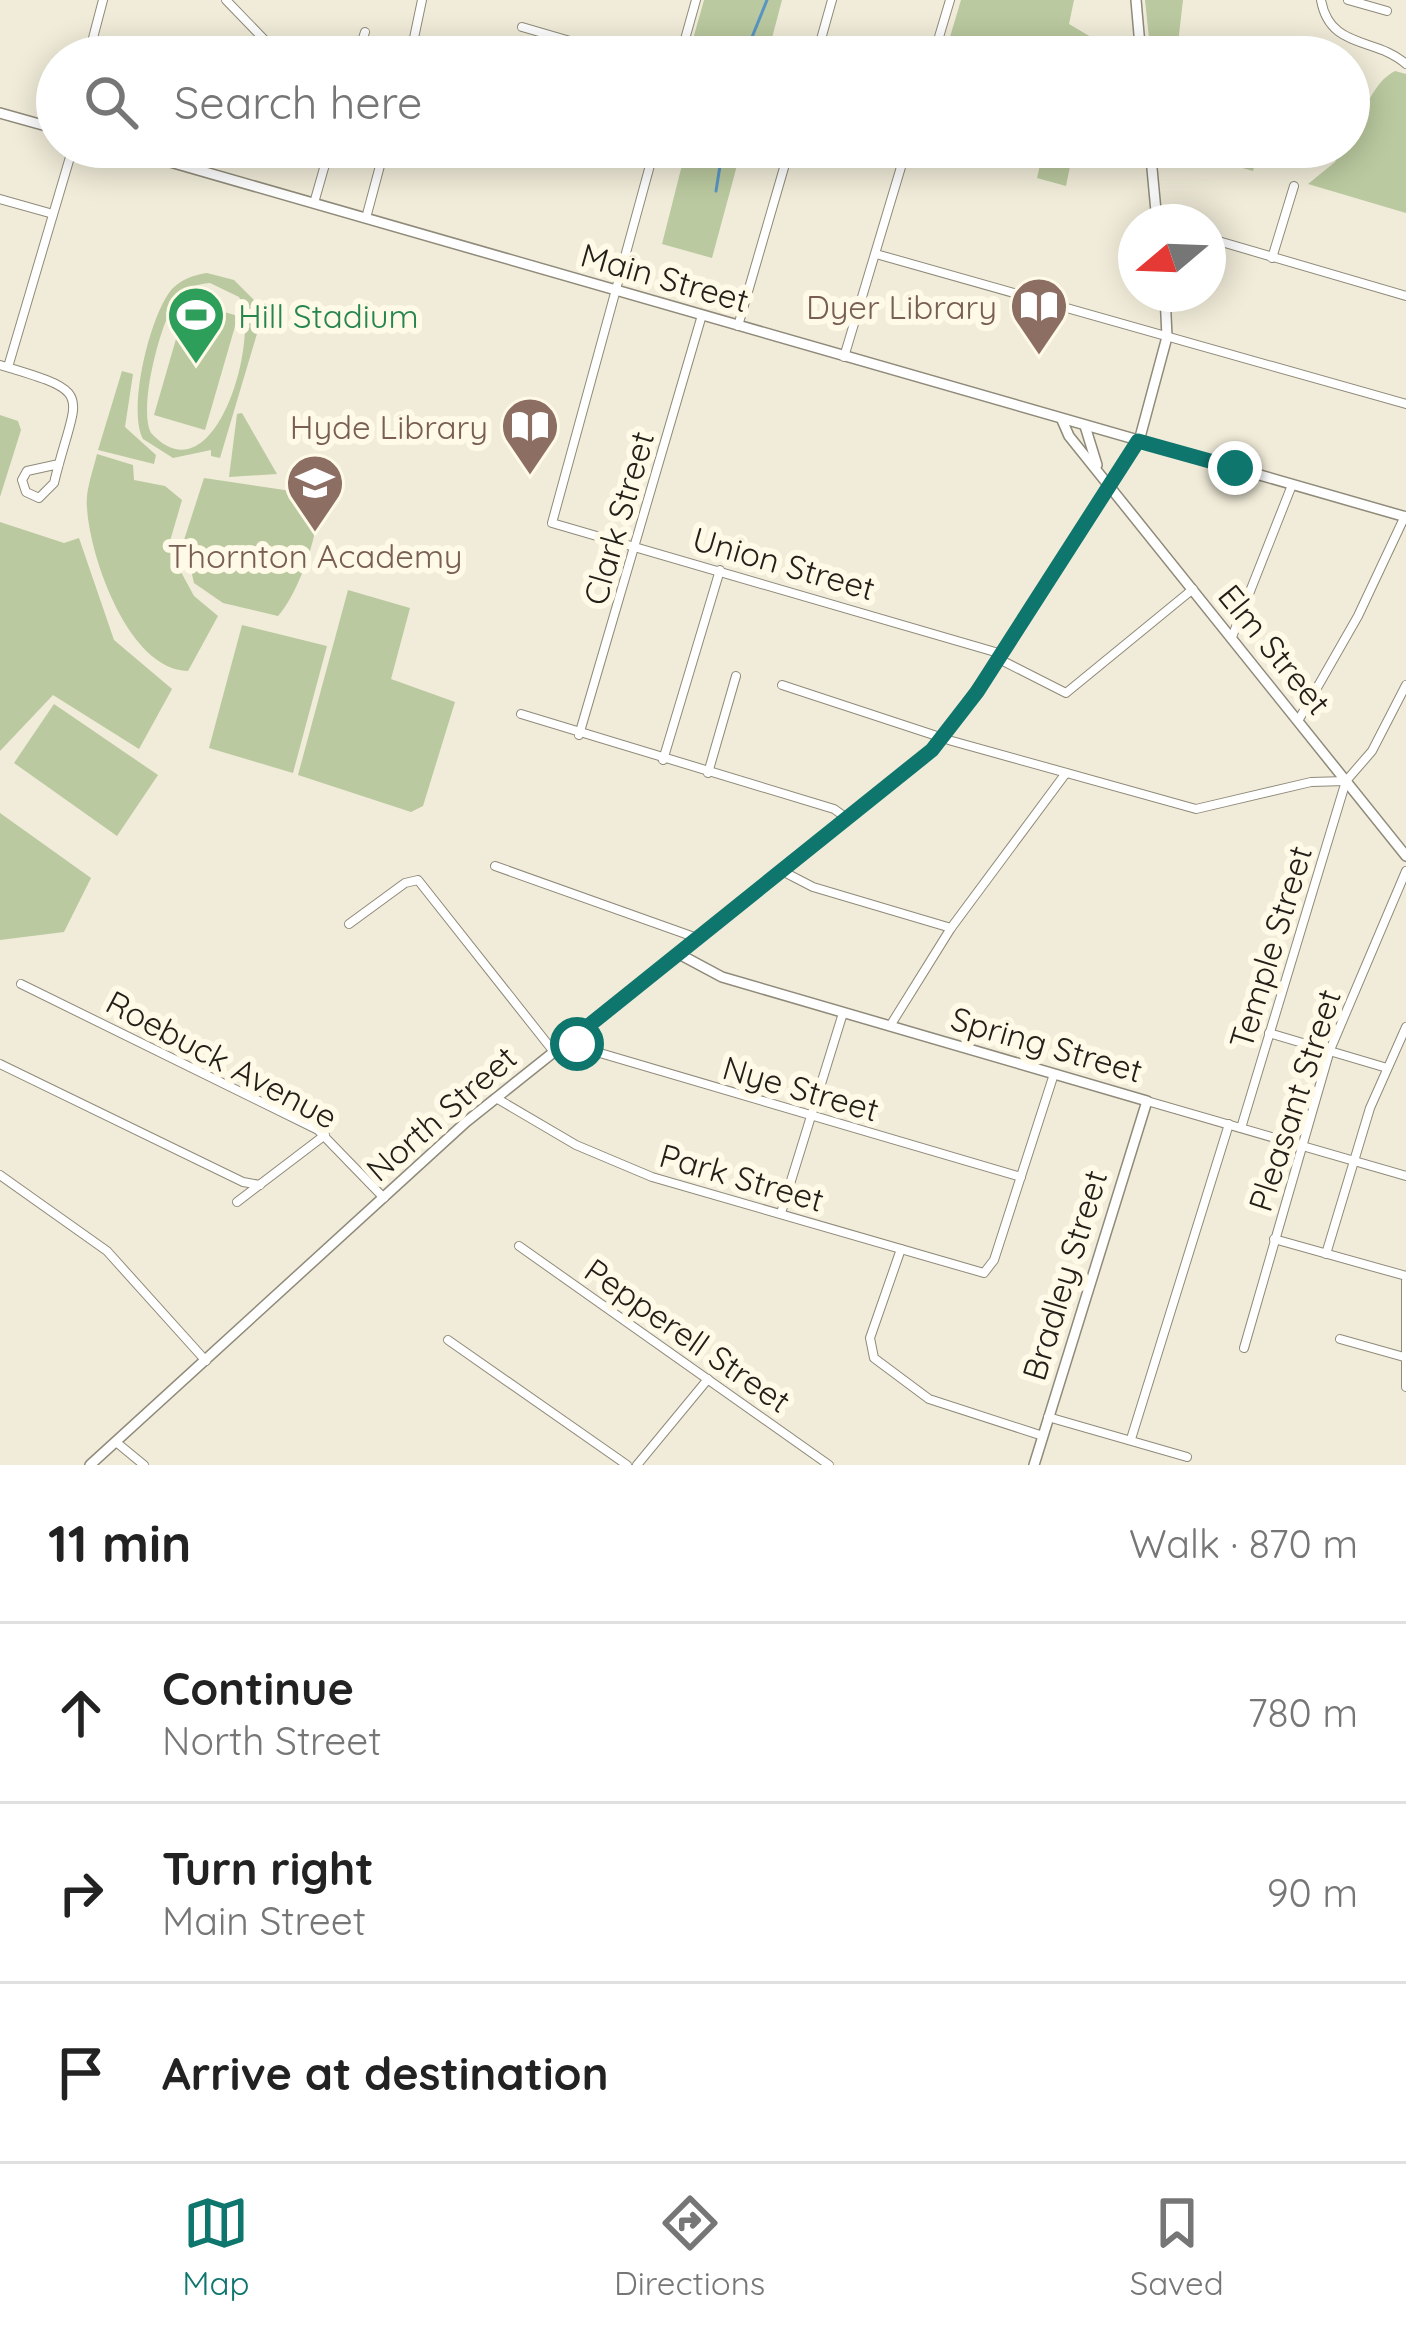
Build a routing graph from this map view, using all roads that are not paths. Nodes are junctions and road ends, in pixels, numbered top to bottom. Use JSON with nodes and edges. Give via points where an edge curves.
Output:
{"nodes":[{"id":1,"x":103,"y":0,"type":"edge"},
{"id":2,"x":226,"y":0,"type":"edge"},
{"id":3,"x":422,"y":0,"type":"edge"},
{"id":4,"x":696,"y":0,"type":"edge"},
{"id":5,"x":832,"y":0,"type":"edge"},
{"id":6,"x":950,"y":0,"type":"edge"},
{"id":7,"x":1136,"y":0,"type":"edge"},
{"id":8,"x":1321,"y":0,"type":"edge"},
{"id":9,"x":1348,"y":0,"type":"edge"},
{"id":10,"x":1387,"y":11,"type":"dead end"},
{"id":11,"x":521,"y":27,"type":"dead end"},
{"id":12,"x":365,"y":32,"type":"dead end"},
{"id":13,"x":94,"y":36,"type":"edge"},
{"id":14,"x":260,"y":36,"type":"edge"},
{"id":15,"x":364,"y":36,"type":"edge"},
{"id":16,"x":414,"y":36,"type":"edge"},
{"id":17,"x":552,"y":36,"type":"edge"},
{"id":18,"x":686,"y":36,"type":"edge"},
{"id":19,"x":822,"y":36,"type":"edge"},
{"id":20,"x":939,"y":36,"type":"edge"},
{"id":21,"x":1139,"y":36,"type":"edge"},
{"id":22,"x":1343,"y":36,"type":"edge"},
{"id":23,"x":1370,"y":44,"type":"edge"},
{"id":24,"x":1406,"y":64,"type":"edge"},
{"id":25,"x":0,"y":112,"type":"edge"},
{"id":26,"x":36,"y":123,"type":"edge"},
{"id":27,"x":67,"y":168,"type":"edge"},
{"id":28,"x":192,"y":168,"type":"edge"},
{"id":29,"x":325,"y":168,"type":"edge"},
{"id":30,"x":380,"y":168,"type":"edge"},
{"id":31,"x":649,"y":168,"type":"edge"},
{"id":32,"x":784,"y":168,"type":"edge"},
{"id":33,"x":901,"y":168,"type":"edge"},
{"id":34,"x":1152,"y":168,"type":"edge"},
{"id":35,"x":1294,"y":186,"type":"dead end"},
{"id":36,"x":0,"y":199,"type":"edge"},
{"id":37,"x":314,"y":203,"type":"junction"},
{"id":38,"x":1155,"y":204,"type":"edge"},
{"id":39,"x":53,"y":214,"type":"junction"},
{"id":40,"x":367,"y":218,"type":"junction"},
{"id":41,"x":1226,"y":244,"type":"edge"},
{"id":42,"x":876,"y":254,"type":"junction"},
{"id":43,"x":1272,"y":258,"type":"junction"},
{"id":44,"x":615,"y":291,"type":"junction"},
{"id":45,"x":1406,"y":296,"type":"edge"},
{"id":46,"x":1166,"y":312,"type":"edge"},
{"id":47,"x":702,"y":315,"type":"junction"},
{"id":48,"x":738,"y":326,"type":"junction"},
{"id":49,"x":1167,"y":337,"type":"junction"},
{"id":50,"x":844,"y":357,"type":"junction"},
{"id":51,"x":4,"y":366,"type":"edge"},
{"id":52,"x":1406,"y":404,"type":"edge"},
{"id":53,"x":1062,"y":419,"type":"junction"},
{"id":54,"x":1085,"y":426,"type":"junction"},
{"id":55,"x":1138,"y":441,"type":"junction"},
{"id":56,"x":59,"y":464,"type":"junction"},
{"id":57,"x":1101,"y":476,"type":"junction"},
{"id":58,"x":1292,"y":485,"type":"junction"},
{"id":59,"x":1110,"y":486,"type":"junction"},
{"id":60,"x":1405,"y":517,"type":"edge"},
{"id":61,"x":635,"y":546,"type":"junction"},
{"id":62,"x":720,"y":570,"type":"junction"},
{"id":63,"x":1193,"y":589,"type":"junction"},
{"id":64,"x":1232,"y":637,"type":"junction"},
{"id":65,"x":1001,"y":656,"type":"junction"},
{"id":66,"x":736,"y":676,"type":"dead end"},
{"id":67,"x":782,"y":685,"type":"dead end"},
{"id":68,"x":1406,"y":685,"type":"edge"},
{"id":69,"x":520,"y":714,"type":"dead end"},
{"id":70,"x":1298,"y":721,"type":"junction"},
{"id":71,"x":579,"y":735,"type":"junction"},
{"id":72,"x":943,"y":738,"type":"junction"},
{"id":73,"x":663,"y":760,"type":"junction"},
{"id":74,"x":709,"y":773,"type":"junction"},
{"id":75,"x":1066,"y":773,"type":"junction"},
{"id":76,"x":1346,"y":781,"type":"junction"},
{"id":77,"x":849,"y":820,"type":"junction"},
{"id":78,"x":1406,"y":856,"type":"edge"},
{"id":79,"x":495,"y":866,"type":"dead end"},
{"id":80,"x":784,"y":872,"type":"junction"},
{"id":81,"x":1406,"y":872,"type":"edge"},
{"id":82,"x":349,"y":924,"type":"dead end"},
{"id":83,"x":951,"y":928,"type":"junction"},
{"id":84,"x":698,"y":939,"type":"junction"},
{"id":85,"x":679,"y":954,"type":"junction"},
{"id":86,"x":22,"y":985,"type":"dead end"},
{"id":87,"x":843,"y":1013,"type":"junction"},
{"id":88,"x":890,"y":1026,"type":"junction"},
{"id":89,"x":1406,"y":1027,"type":"edge"},
{"id":90,"x":1269,"y":1033,"type":"junction"},
{"id":91,"x":572,"y":1039,"type":"junction"},
{"id":92,"x":1330,"y":1050,"type":"junction"},
{"id":93,"x":554,"y":1052,"type":"junction"},
{"id":94,"x":0,"y":1064,"type":"edge"},
{"id":95,"x":1387,"y":1068,"type":"junction"},
{"id":96,"x":1054,"y":1074,"type":"junction"},
{"id":97,"x":496,"y":1098,"type":"junction"},
{"id":98,"x":1147,"y":1101,"type":"junction"},
{"id":99,"x":811,"y":1115,"type":"junction"},
{"id":100,"x":1228,"y":1124,"type":"junction"},
{"id":101,"x":1241,"y":1128,"type":"junction"},
{"id":102,"x":325,"y":1135,"type":"junction"},
{"id":103,"x":1300,"y":1145,"type":"junction"},
{"id":104,"x":1353,"y":1161,"type":"junction"},
{"id":105,"x":0,"y":1175,"type":"edge"},
{"id":106,"x":1406,"y":1176,"type":"edge"},
{"id":107,"x":1021,"y":1177,"type":"junction"},
{"id":108,"x":260,"y":1185,"type":"junction"},
{"id":109,"x":384,"y":1198,"type":"junction"},
{"id":110,"x":237,"y":1202,"type":"dead end"},
{"id":111,"x":781,"y":1213,"type":"junction"},
{"id":112,"x":1274,"y":1239,"type":"junction"},
{"id":113,"x":519,"y":1246,"type":"dead end"},
{"id":114,"x":901,"y":1249,"type":"junction"},
{"id":115,"x":1326,"y":1254,"type":"junction"},
{"id":116,"x":1406,"y":1279,"type":"edge"},
{"id":117,"x":1340,"y":1339,"type":"dead end"},
{"id":118,"x":448,"y":1340,"type":"dead end"},
{"id":119,"x":1244,"y":1348,"type":"dead end"},
{"id":120,"x":1403,"y":1357,"type":"edge"},
{"id":121,"x":206,"y":1361,"type":"junction"},
{"id":122,"x":708,"y":1379,"type":"junction"},
{"id":123,"x":1406,"y":1387,"type":"edge"},
{"id":124,"x":1048,"y":1417,"type":"junction"},
{"id":125,"x":1042,"y":1436,"type":"junction"},
{"id":126,"x":1130,"y":1439,"type":"junction"},
{"id":127,"x":116,"y":1442,"type":"junction"},
{"id":128,"x":1187,"y":1457,"type":"dead end"},
{"id":129,"x":90,"y":1465,"type":"edge"},
{"id":130,"x":144,"y":1465,"type":"edge"},
{"id":131,"x":627,"y":1465,"type":"edge"},
{"id":132,"x":637,"y":1465,"type":"edge"},
{"id":133,"x":829,"y":1465,"type":"edge"},
{"id":134,"x":1034,"y":1465,"type":"edge"}],
"edges":[{"from":1,"to":13,"type":"street"},
{"from":2,"to":14,"type":"street"},
{"from":3,"to":16,"type":"street"},
{"from":4,"to":18,"type":"street"},
{"from":5,"to":19,"type":"street"},
{"from":6,"to":20,"type":"street"},
{"from":7,"to":21,"type":"main road"},
{"from":8,"to":22,"type":"street"},
{"from":9,"to":10,"type":"street"},
{"from":11,"to":17,"type":"street"},
{"from":12,"to":15,"type":"street"},
{"from":23,"to":24,"type":"street"},
{"from":25,"to":26,"type":"main road"},
{"from":27,"to":39,"type":"street"},
{"from":28,"to":37,"type":"main road","name":"Main Street"},
{"from":29,"to":37,"type":"street"},
{"from":30,"to":40,"type":"street"},
{"from":31,"to":44,"type":"street"},
{"from":32,"to":48,"type":"street"},
{"from":33,"to":42,"type":"street"},
{"from":34,"to":38,"type":"main road"},
{"from":35,"to":43,"type":"street"},
{"from":36,"to":39,"type":"street"},
{"from":37,"to":40,"type":"main road","name":"Main Street"},
{"from":39,"to":51,"type":"street"},
{"from":40,"to":44,"type":"main road","name":"Main Street"},
{"from":41,"to":43,"type":"street"},
{"from":42,"to":49,"type":"street"},
{"from":42,"to":50,"type":"street"},
{"from":43,"to":45,"type":"street"},
{"from":44,"to":47,"type":"main road","name":"Main Street"},
{"from":44,"to":61,"type":"street","name":"Union Street","via":[[552,523]]},
{"from":46,"to":49,"type":"main road","name":"North Street"},
{"from":47,"to":48,"type":"main road","name":"Main Street"},
{"from":47,"to":61,"type":"street","name":"Clark Street"},
{"from":48,"to":50,"type":"main road","name":"Main Street"},
{"from":49,"to":52,"type":"street"},
{"from":49,"to":55,"type":"main road","name":"North Street"},
{"from":50,"to":53,"type":"main road","name":"Main Street"},
{"from":51,"to":56,"type":"street","via":[[72,392]]},
{"from":53,"to":54,"type":"main road","name":"Main Street"},
{"from":53,"to":57,"type":"main road","name":"Elm Street"},
{"from":54,"to":55,"type":"main road","name":"Main Street"},
{"from":54,"to":57,"type":"main road","name":"Elm Street"},
{"from":55,"to":58,"type":"main road","name":"Main Street"},
{"from":55,"to":59,"type":"main road","name":"North Street"},
{"from":56,"to":56,"type":"street","via":[[27,472],[26,492],[48,493]]},
{"from":57,"to":59,"type":"main road","name":"Elm Street"},
{"from":58,"to":60,"type":"main road","name":"Main Street"},
{"from":58,"to":64,"type":"street"},
{"from":59,"to":63,"type":"main road","name":"Elm Street"},
{"from":59,"to":65,"type":"main road","name":"North Street"},
{"from":60,"to":70,"type":"street"},
{"from":61,"to":62,"type":"street","name":"Union Street"},
{"from":61,"to":71,"type":"street","name":"Clark Street"},
{"from":62,"to":65,"type":"street","name":"Union Street"},
{"from":62,"to":73,"type":"street"},
{"from":63,"to":64,"type":"main road","name":"Elm Street"},
{"from":63,"to":65,"type":"street","name":"Union Street","via":[[1066,692]]},
{"from":64,"to":70,"type":"main road","name":"Elm Street"},
{"from":65,"to":72,"type":"main road","name":"North Street"},
{"from":66,"to":74,"type":"street"},
{"from":67,"to":72,"type":"street"},
{"from":68,"to":76,"type":"street","name":"Temple Street"},
{"from":69,"to":71,"type":"street"},
{"from":70,"to":76,"type":"main road","name":"Elm Street"},
{"from":71,"to":73,"type":"street"},
{"from":72,"to":75,"type":"street"},
{"from":72,"to":77,"type":"main road","name":"North Street"},
{"from":73,"to":74,"type":"street"},
{"from":74,"to":77,"type":"street"},
{"from":75,"to":76,"type":"street","via":[[1196,809]]},
{"from":75,"to":83,"type":"street"},
{"from":76,"to":78,"type":"main road","name":"Elm Street"},
{"from":76,"to":90,"type":"street","name":"Temple Street"},
{"from":77,"to":80,"type":"main road","name":"North Street"},
{"from":79,"to":84,"type":"street"},
{"from":80,"to":83,"type":"street"},
{"from":80,"to":84,"type":"main road","name":"North Street"},
{"from":81,"to":92,"type":"street","name":"Pleasant Street"},
{"from":82,"to":93,"type":"street","via":[[418,880]]},
{"from":83,"to":88,"type":"street"},
{"from":84,"to":85,"type":"main road","name":"North Street"},
{"from":85,"to":87,"type":"main road","name":"Spring Street","via":[[710,973]]},
{"from":85,"to":91,"type":"main road","name":"North Street"},
{"from":86,"to":102,"type":"street","name":"Roebuck Avenue"},
{"from":87,"to":88,"type":"main road","name":"Spring Street"},
{"from":87,"to":99,"type":"street"},
{"from":88,"to":96,"type":"main road","name":"Spring Street"},
{"from":89,"to":95,"type":"street"},
{"from":90,"to":92,"type":"street"},
{"from":90,"to":101,"type":"street","name":"Temple Street"},
{"from":91,"to":93,"type":"main road","name":"North Street"},
{"from":91,"to":99,"type":"street","name":"Nye Street"},
{"from":92,"to":95,"type":"street"},
{"from":92,"to":103,"type":"street","name":"Pleasant Street"},
{"from":93,"to":97,"type":"main road","name":"North Street"},
{"from":94,"to":108,"type":"street"},
{"from":95,"to":104,"type":"street"},
{"from":96,"to":98,"type":"main road","name":"Spring Street"},
{"from":96,"to":107,"type":"street"},
{"from":97,"to":109,"type":"main road","name":"North Street"},
{"from":97,"to":111,"type":"street","name":"Park Street","via":[[622,1166]]},
{"from":98,"to":100,"type":"street","name":"Spring Street"},
{"from":98,"to":124,"type":"main road","name":"Bradley Street"},
{"from":99,"to":107,"type":"street","name":"Nye Street"},
{"from":99,"to":111,"type":"street"},
{"from":100,"to":101,"type":"street","name":"Spring Street"},
{"from":100,"to":126,"type":"street"},
{"from":101,"to":103,"type":"street","name":"Spring Street"},
{"from":102,"to":108,"type":"street"},
{"from":102,"to":109,"type":"street","name":"Roebuck Avenue"},
{"from":103,"to":104,"type":"street","name":"Spring Street"},
{"from":103,"to":112,"type":"street","name":"Pleasant Street"},
{"from":104,"to":106,"type":"street","name":"Spring Street"},
{"from":104,"to":115,"type":"street"},
{"from":105,"to":121,"type":"street","via":[[107,1251]]},
{"from":107,"to":114,"type":"street","name":"Park Street","via":[[986,1272]]},
{"from":108,"to":110,"type":"street"},
{"from":109,"to":121,"type":"main road","name":"North Street"},
{"from":111,"to":114,"type":"street","name":"Park Street"},
{"from":112,"to":115,"type":"street"},
{"from":112,"to":119,"type":"street","name":"Pleasant Street"},
{"from":113,"to":122,"type":"street","name":"Pepperell Street"},
{"from":114,"to":125,"type":"street","via":[[870,1337],[872,1355],[929,1399]]},
{"from":115,"to":116,"type":"street"},
{"from":116,"to":120,"type":"street"},
{"from":117,"to":120,"type":"street"},
{"from":118,"to":131,"type":"street"},
{"from":120,"to":123,"type":"street"},
{"from":121,"to":127,"type":"main road","name":"North Street"},
{"from":122,"to":132,"type":"street"},
{"from":122,"to":133,"type":"street","name":"Pepperell Street"},
{"from":124,"to":125,"type":"main road","name":"Bradley Street"},
{"from":124,"to":126,"type":"street"},
{"from":125,"to":134,"type":"main road","name":"Bradley Street"},
{"from":126,"to":128,"type":"street"},
{"from":127,"to":129,"type":"main road","name":"North Street"},
{"from":127,"to":130,"type":"street"}]}
